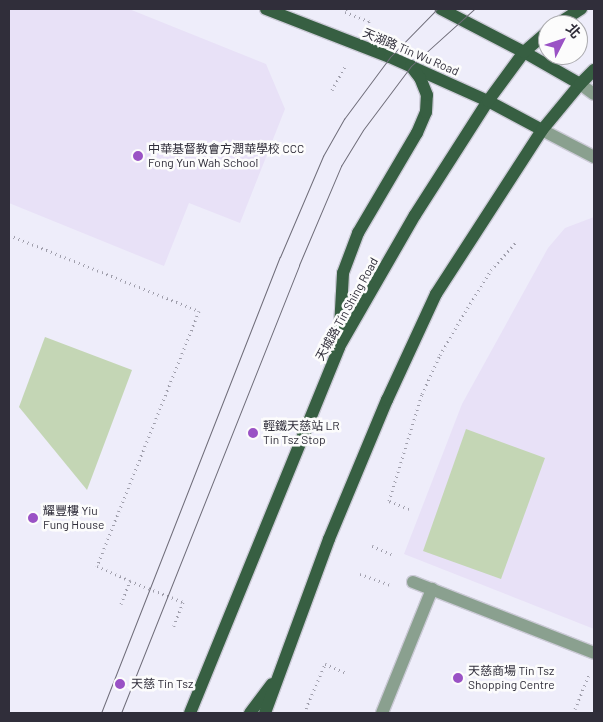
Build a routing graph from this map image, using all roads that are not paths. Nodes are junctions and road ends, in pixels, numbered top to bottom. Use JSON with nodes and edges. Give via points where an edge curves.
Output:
{"nodes":[{"id":1,"x":266,"y":9,"type":"edge"},
{"id":2,"x":441,"y":9,"type":"edge"},
{"id":3,"x":538,"y":40,"type":"edge"},
{"id":4,"x":524,"y":52,"type":"junction"},
{"id":5,"x":411,"y":66,"type":"junction"},
{"id":6,"x":594,"y":70,"type":"edge"},
{"id":7,"x":580,"y":84,"type":"junction"},
{"id":8,"x":594,"y":94,"type":"edge"},
{"id":9,"x":488,"y":101,"type":"junction"},
{"id":10,"x":542,"y":130,"type":"junction"},
{"id":11,"x":594,"y":157,"type":"edge"},
{"id":12,"x":339,"y":347,"type":"junction"},
{"id":13,"x":413,"y":582,"type":"dead end"},
{"id":14,"x":432,"y":589,"type":"junction"},
{"id":15,"x":594,"y":653,"type":"edge"},
{"id":16,"x":280,"y":672,"type":"junction"},
{"id":17,"x":190,"y":713,"type":"edge"},
{"id":18,"x":250,"y":713,"type":"edge"},
{"id":19,"x":265,"y":713,"type":"edge"},
{"id":20,"x":382,"y":713,"type":"edge"}],
"edges":[{"from":1,"to":5,"type":"main road","name":"天湖路 Tin Wu Road"},
{"from":2,"to":4,"type":"main road"},
{"from":3,"to":4,"type":"main road","name":"天城路 Tin Shing Road"},
{"from":4,"to":7,"type":"main road"},
{"from":4,"to":9,"type":"main road","name":"天城路 Tin Shing Road"},
{"from":5,"to":9,"type":"main road","name":"天湖路 Tin Wu Road"},
{"from":5,"to":12,"type":"main road","via":[[427,95],[426,112],[417,134],[358,233],[343,273]]},
{"from":6,"to":7,"type":"main road"},
{"from":7,"to":8,"type":"street"},
{"from":7,"to":10,"type":"main road"},
{"from":9,"to":10,"type":"main road","name":"天湖路 Tin Wu Road"},
{"from":9,"to":12,"type":"main road","name":"天城路 Tin Shing Road","via":[[415,215]]},
{"from":10,"to":11,"type":"street"},
{"from":10,"to":16,"type":"main road","via":[[436,294],[329,539]]},
{"from":12,"to":17,"type":"main road","name":"天城路 Tin Shing Road"},
{"from":13,"to":14,"type":"street"},
{"from":14,"to":15,"type":"street"},
{"from":14,"to":20,"type":"street"},
{"from":16,"to":18,"type":"main road"},
{"from":16,"to":19,"type":"main road"}]}
